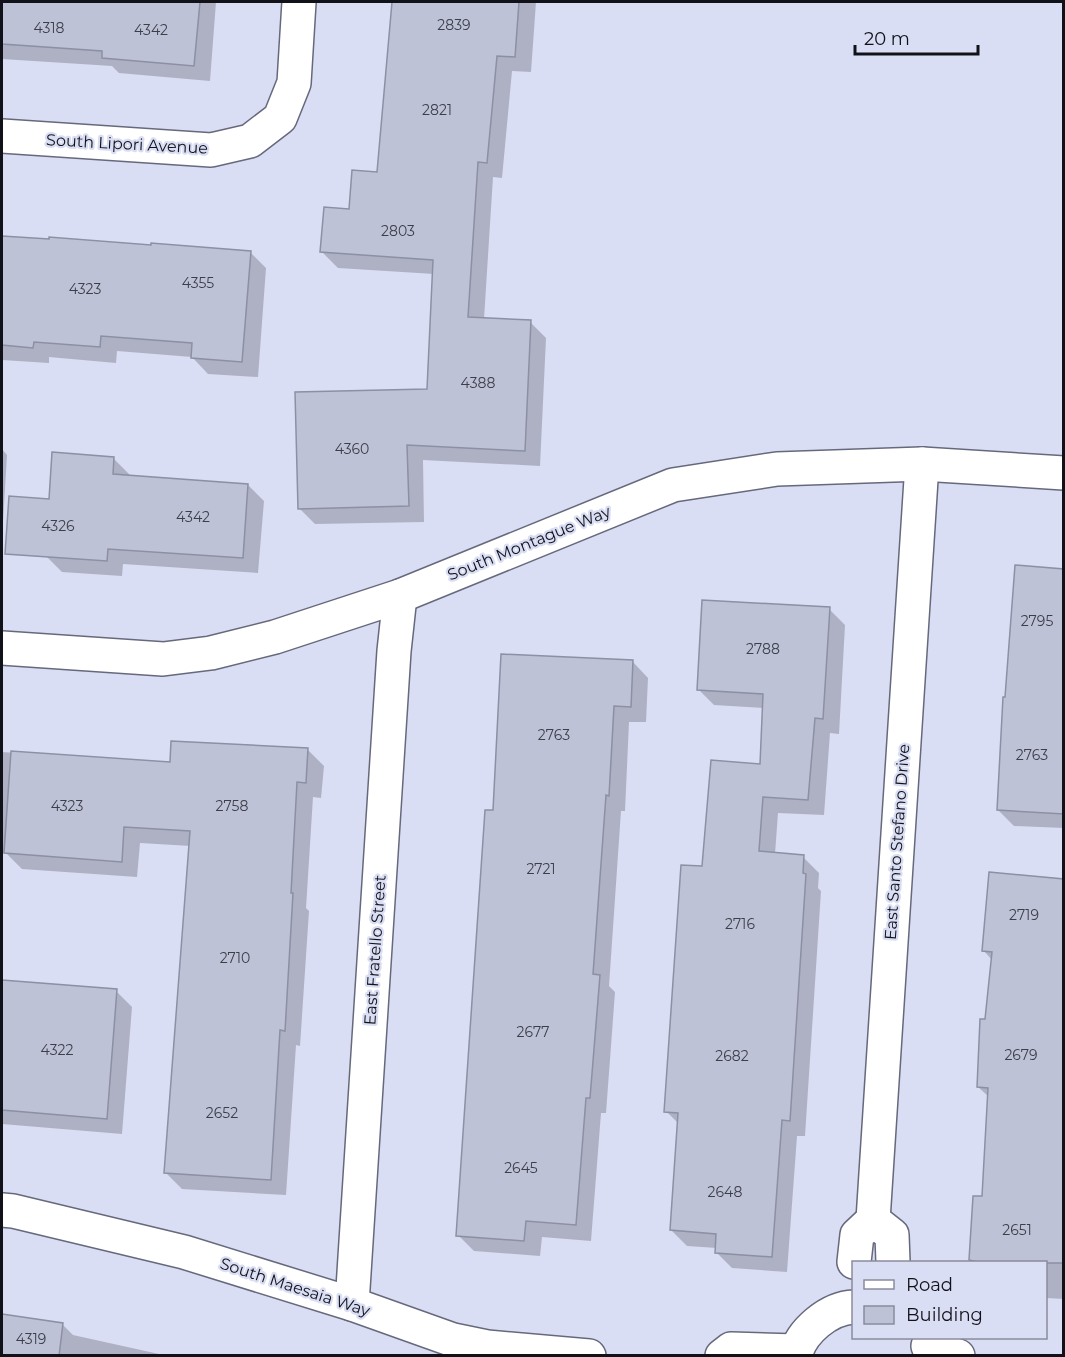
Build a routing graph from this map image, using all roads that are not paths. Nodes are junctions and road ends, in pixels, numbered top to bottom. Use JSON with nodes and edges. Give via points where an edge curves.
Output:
{"nodes":[{"id":1,"x":298,"y":2,"type":"edge"},
{"id":2,"x":2,"y":136,"type":"edge"},
{"id":3,"x":922,"y":464,"type":"junction"},
{"id":4,"x":1064,"y":473,"type":"edge"},
{"id":5,"x":400,"y":596,"type":"junction"},
{"id":6,"x":2,"y":648,"type":"edge"},
{"id":7,"x":2,"y":1210,"type":"edge"},
{"id":8,"x":873,"y":1220,"type":"junction"},
{"id":9,"x":854,"y":1261,"type":"edge"},
{"id":10,"x":893,"y":1261,"type":"edge"},
{"id":11,"x":352,"y":1304,"type":"junction"},
{"id":12,"x":851,"y":1307,"type":"edge"},
{"id":13,"x":796,"y":1353,"type":"edge"},
{"id":14,"x":589,"y":1356,"type":"edge"},
{"id":15,"x":722,"y":1356,"type":"edge"}],
"edges":[{"from":1,"to":2,"type":"street","name":"South Lipori Avenue","via":[[294,84],[280,118],[250,141],[211,150]]},
{"from":3,"to":4,"type":"street","name":"South Montague Way"},
{"from":3,"to":5,"type":"street","name":"South Montague Way","via":[[777,469],[673,485]]},
{"from":3,"to":8,"type":"street","name":"East Santo Stefano Drive"},
{"from":5,"to":6,"type":"street","name":"South Montague Way","via":[[275,637],[211,653],[163,658]]},
{"from":5,"to":11,"type":"street","name":"East Fratello Street"},
{"from":7,"to":11,"type":"street","name":"South Maesaia Way","via":[[184,1252]]},
{"from":8,"to":9,"type":"street","via":[[857,1235]]},
{"from":8,"to":10,"type":"street","via":[[892,1235]]},
{"from":11,"to":14,"type":"street","name":"South Maesaia Way","via":[[453,1340]]},
{"from":12,"to":13,"type":"street","via":[[826,1316],[808,1331]]},
{"from":13,"to":15,"type":"street","via":[[731,1349]]}]}
